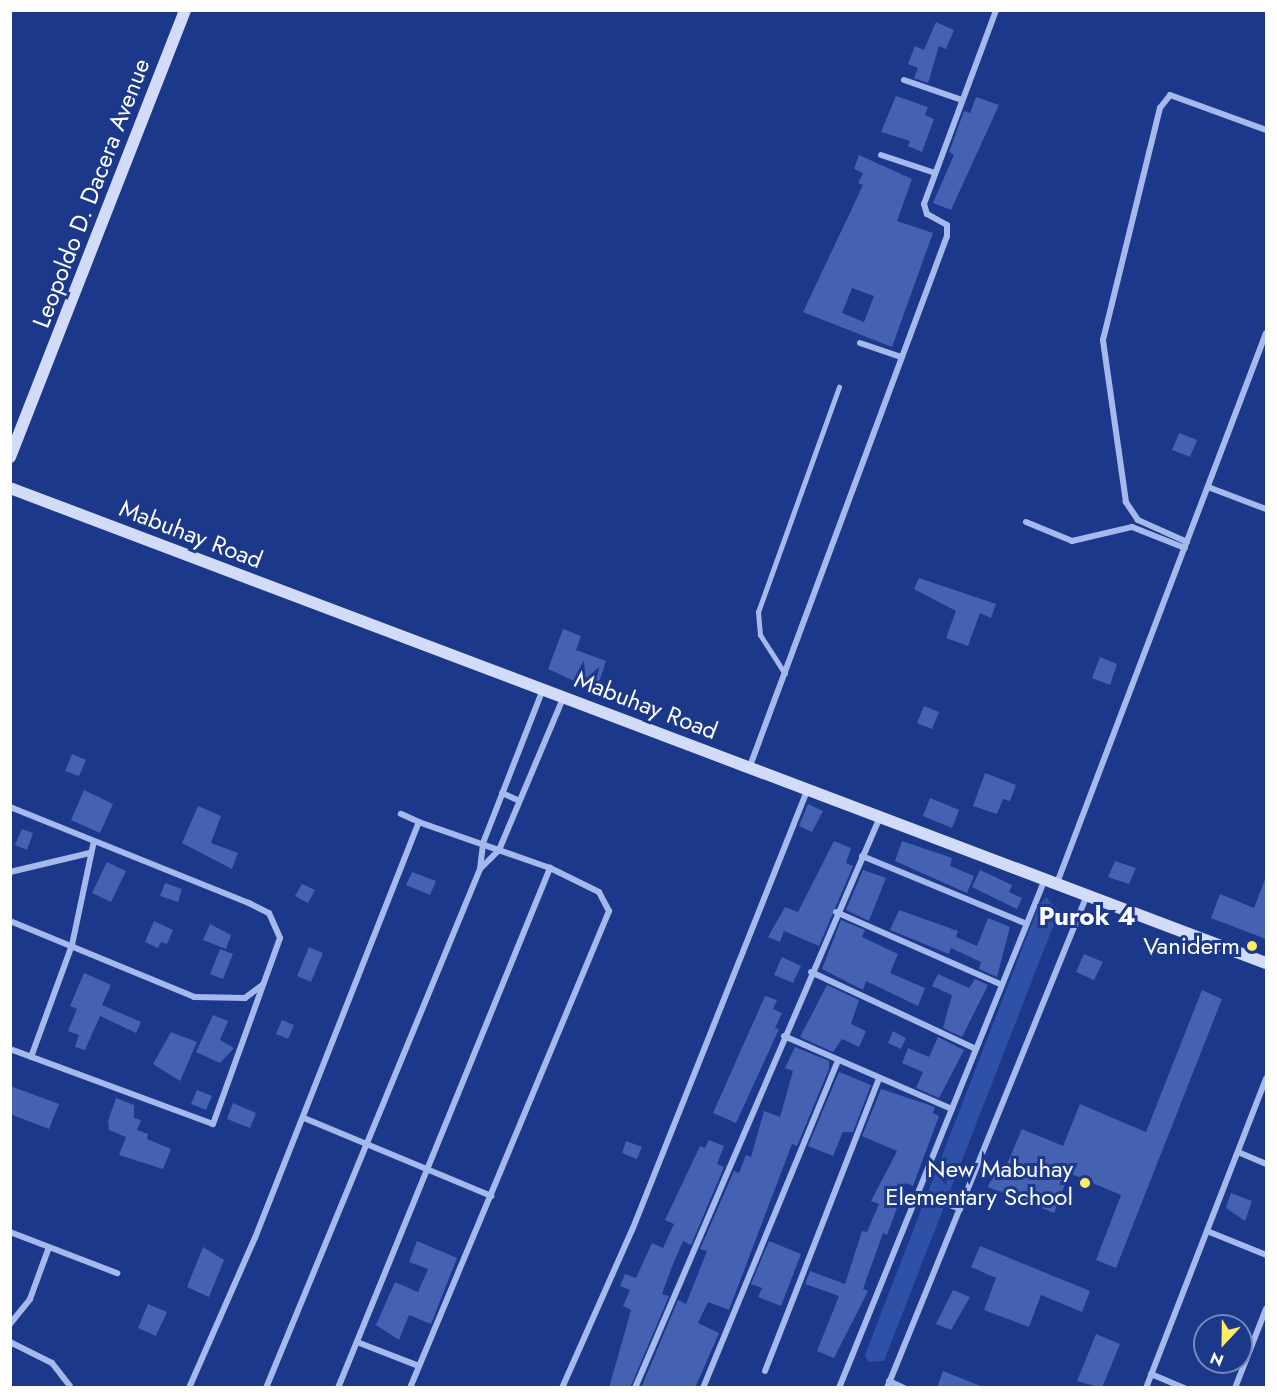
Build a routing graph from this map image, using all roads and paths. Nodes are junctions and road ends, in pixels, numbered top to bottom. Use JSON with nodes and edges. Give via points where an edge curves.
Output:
{"nodes":[{"id":1,"x":185,"y":10,"type":"edge"},
{"id":2,"x":996,"y":10,"type":"edge"},
{"id":3,"x":904,"y":80,"type":"dead end"},
{"id":4,"x":962,"y":100,"type":"junction"},
{"id":5,"x":1266,"y":130,"type":"edge"},
{"id":6,"x":881,"y":155,"type":"dead end"},
{"id":7,"x":935,"y":173,"type":"junction"},
{"id":8,"x":1266,"y":333,"type":"edge"},
{"id":9,"x":860,"y":343,"type":"dead end"},
{"id":10,"x":901,"y":357,"type":"junction"},
{"id":11,"x":839,"y":387,"type":"dead end"},
{"id":12,"x":10,"y":458,"type":"edge"},
{"id":13,"x":1208,"y":487,"type":"junction"},
{"id":14,"x":10,"y":488,"type":"edge"},
{"id":15,"x":1266,"y":509,"type":"edge"},
{"id":16,"x":1026,"y":522,"type":"dead end"},
{"id":17,"x":1186,"y":545,"type":"junction"},
{"id":18,"x":785,"y":674,"type":"junction"},
{"id":19,"x":543,"y":689,"type":"junction"},
{"id":20,"x":564,"y":696,"type":"junction"},
{"id":21,"x":750,"y":766,"type":"junction"},
{"id":22,"x":808,"y":788,"type":"junction"},
{"id":23,"x":502,"y":793,"type":"junction"},
{"id":24,"x":518,"y":800,"type":"junction"},
{"id":25,"x":10,"y":807,"type":"edge"},
{"id":26,"x":401,"y":814,"type":"dead end"},
{"id":27,"x":880,"y":816,"type":"junction"},
{"id":28,"x":420,"y":822,"type":"junction"},
{"id":29,"x":94,"y":841,"type":"junction"},
{"id":30,"x":483,"y":843,"type":"junction"},
{"id":31,"x":499,"y":850,"type":"junction"},
{"id":32,"x":90,"y":854,"type":"junction"},
{"id":33,"x":862,"y":856,"type":"junction"},
{"id":34,"x":480,"y":868,"type":"junction"},
{"id":35,"x":550,"y":868,"type":"junction"},
{"id":36,"x":10,"y":872,"type":"edge"},
{"id":37,"x":1051,"y":881,"type":"junction"},
{"id":38,"x":1087,"y":895,"type":"junction"},
{"id":39,"x":836,"y":912,"type":"junction"},
{"id":40,"x":10,"y":921,"type":"edge"},
{"id":41,"x":1027,"y":924,"type":"junction"},
{"id":42,"x":72,"y":945,"type":"junction"},
{"id":43,"x":1266,"y":963,"type":"edge"},
{"id":44,"x":810,"y":972,"type":"junction"},
{"id":45,"x":268,"y":977,"type":"junction"},
{"id":46,"x":1002,"y":985,"type":"junction"},
{"id":47,"x":784,"y":1036,"type":"junction"},
{"id":48,"x":10,"y":1049,"type":"edge"},
{"id":49,"x":976,"y":1049,"type":"junction"},
{"id":50,"x":31,"y":1057,"type":"junction"},
{"id":51,"x":838,"y":1060,"type":"junction"},
{"id":52,"x":1266,"y":1078,"type":"edge"},
{"id":53,"x":879,"y":1079,"type":"junction"},
{"id":54,"x":952,"y":1109,"type":"junction"},
{"id":55,"x":304,"y":1118,"type":"junction"},
{"id":56,"x":369,"y":1146,"type":"junction"},
{"id":57,"x":1238,"y":1152,"type":"junction"},
{"id":58,"x":1266,"y":1164,"type":"edge"},
{"id":59,"x":425,"y":1168,"type":"junction"},
{"id":60,"x":921,"y":1194,"type":"junction"},
{"id":61,"x":491,"y":1196,"type":"junction"},
{"id":62,"x":960,"y":1209,"type":"junction"},
{"id":63,"x":1207,"y":1231,"type":"junction"},
{"id":64,"x":10,"y":1232,"type":"edge"},
{"id":65,"x":49,"y":1247,"type":"junction"},
{"id":66,"x":1266,"y":1255,"type":"edge"},
{"id":67,"x":117,"y":1273,"type":"dead end"},
{"id":68,"x":1266,"y":1309,"type":"edge"},
{"id":69,"x":10,"y":1324,"type":"edge"},
{"id":70,"x":10,"y":1342,"type":"edge"},
{"id":71,"x":357,"y":1342,"type":"junction"},
{"id":72,"x":419,"y":1366,"type":"junction"},
{"id":73,"x":765,"y":1371,"type":"dead end"},
{"id":74,"x":1151,"y":1374,"type":"junction"},
{"id":75,"x":888,"y":1384,"type":"edge"},
{"id":76,"x":70,"y":1386,"type":"edge"},
{"id":77,"x":189,"y":1388,"type":"edge"},
{"id":78,"x":266,"y":1388,"type":"edge"},
{"id":79,"x":338,"y":1388,"type":"edge"},
{"id":80,"x":410,"y":1388,"type":"edge"},
{"id":81,"x":562,"y":1388,"type":"edge"},
{"id":82,"x":636,"y":1388,"type":"edge"},
{"id":83,"x":703,"y":1388,"type":"edge"},
{"id":84,"x":839,"y":1388,"type":"edge"},
{"id":85,"x":904,"y":1388,"type":"edge"},
{"id":86,"x":1146,"y":1388,"type":"edge"},
{"id":87,"x":1184,"y":1388,"type":"edge"},
{"id":88,"x":1235,"y":1388,"type":"edge"}],
"edges":[{"from":1,"to":12,"type":"street","name":"Leopoldo D. Dacera Avenue"},
{"from":2,"to":4,"type":"street"},
{"from":3,"to":4,"type":"street"},
{"from":4,"to":7,"type":"street"},
{"from":5,"to":17,"type":"street","via":[[1170,95],[1160,108],[1103,340],[1126,502],[1138,520]]},
{"from":6,"to":7,"type":"street"},
{"from":7,"to":10,"type":"street","via":[[924,209],[947,225],[947,236]]},
{"from":8,"to":13,"type":"street"},
{"from":9,"to":10,"type":"street"},
{"from":10,"to":18,"type":"street"},
{"from":11,"to":18,"type":"lane","via":[[758,612],[760,635]]},
{"from":13,"to":15,"type":"street"},
{"from":13,"to":17,"type":"street"},
{"from":14,"to":19,"type":"street","name":"Mabuhay Road"},
{"from":16,"to":17,"type":"street","via":[[1072,541],[1132,527]]},
{"from":17,"to":37,"type":"street"},
{"from":18,"to":21,"type":"street"},
{"from":19,"to":20,"type":"street","name":"Mabuhay Road"},
{"from":19,"to":23,"type":"street"},
{"from":20,"to":21,"type":"street","name":"Mabuhay Road"},
{"from":20,"to":24,"type":"street"},
{"from":21,"to":22,"type":"street","name":"Mabuhay Road"},
{"from":22,"to":27,"type":"street","name":"Mabuhay Road"},
{"from":22,"to":81,"type":"street","via":[[633,1228]]},
{"from":23,"to":24,"type":"street"},
{"from":23,"to":30,"type":"street"},
{"from":24,"to":31,"type":"street"},
{"from":25,"to":29,"type":"street"},
{"from":26,"to":28,"type":"street"},
{"from":27,"to":33,"type":"street"},
{"from":27,"to":37,"type":"street","name":"Mabuhay Road"},
{"from":28,"to":30,"type":"street"},
{"from":28,"to":55,"type":"street"},
{"from":29,"to":32,"type":"street"},
{"from":29,"to":45,"type":"street","via":[[268,913],[280,938]]},
{"from":30,"to":31,"type":"street"},
{"from":30,"to":34,"type":"street"},
{"from":31,"to":34,"type":"street"},
{"from":31,"to":35,"type":"street"},
{"from":32,"to":36,"type":"street"},
{"from":32,"to":42,"type":"street"},
{"from":33,"to":39,"type":"street"},
{"from":33,"to":41,"type":"street"},
{"from":34,"to":56,"type":"street"},
{"from":35,"to":59,"type":"street"},
{"from":35,"to":61,"type":"street","via":[[599,892],[609,911]]},
{"from":37,"to":38,"type":"street","name":"Mabuhay Road"},
{"from":37,"to":41,"type":"street"},
{"from":38,"to":43,"type":"street","name":"Mabuhay Road"},
{"from":38,"to":62,"type":"street"},
{"from":39,"to":44,"type":"street"},
{"from":39,"to":46,"type":"street"},
{"from":40,"to":42,"type":"street"},
{"from":41,"to":46,"type":"street"},
{"from":42,"to":45,"type":"street","via":[[209,1000],[245,998]]},
{"from":42,"to":50,"type":"street"},
{"from":44,"to":47,"type":"street"},
{"from":44,"to":49,"type":"street"},
{"from":45,"to":50,"type":"street","via":[[213,1124]]},
{"from":46,"to":49,"type":"street"},
{"from":47,"to":51,"type":"street"},
{"from":47,"to":82,"type":"street"},
{"from":48,"to":50,"type":"street"},
{"from":49,"to":54,"type":"street"},
{"from":51,"to":53,"type":"street"},
{"from":51,"to":83,"type":"street"},
{"from":52,"to":57,"type":"street"},
{"from":53,"to":54,"type":"street"},
{"from":53,"to":73,"type":"street"},
{"from":54,"to":60,"type":"street"},
{"from":55,"to":56,"type":"street"},
{"from":55,"to":77,"type":"street"},
{"from":56,"to":59,"type":"street"},
{"from":56,"to":78,"type":"street"},
{"from":57,"to":58,"type":"street"},
{"from":57,"to":63,"type":"street"},
{"from":59,"to":61,"type":"street"},
{"from":59,"to":71,"type":"street"},
{"from":60,"to":62,"type":"street"},
{"from":60,"to":84,"type":"street"},
{"from":61,"to":72,"type":"street"},
{"from":62,"to":75,"type":"street"},
{"from":63,"to":66,"type":"street"},
{"from":63,"to":74,"type":"street"},
{"from":64,"to":65,"type":"street"},
{"from":65,"to":67,"type":"street"},
{"from":65,"to":69,"type":"street","via":[[30,1299]]},
{"from":68,"to":88,"type":"street"},
{"from":70,"to":76,"type":"street","via":[[52,1363]]},
{"from":71,"to":72,"type":"street"},
{"from":71,"to":79,"type":"street"},
{"from":72,"to":80,"type":"street"},
{"from":74,"to":86,"type":"street"},
{"from":74,"to":87,"type":"street"},
{"from":75,"to":85,"type":"street"}]}
